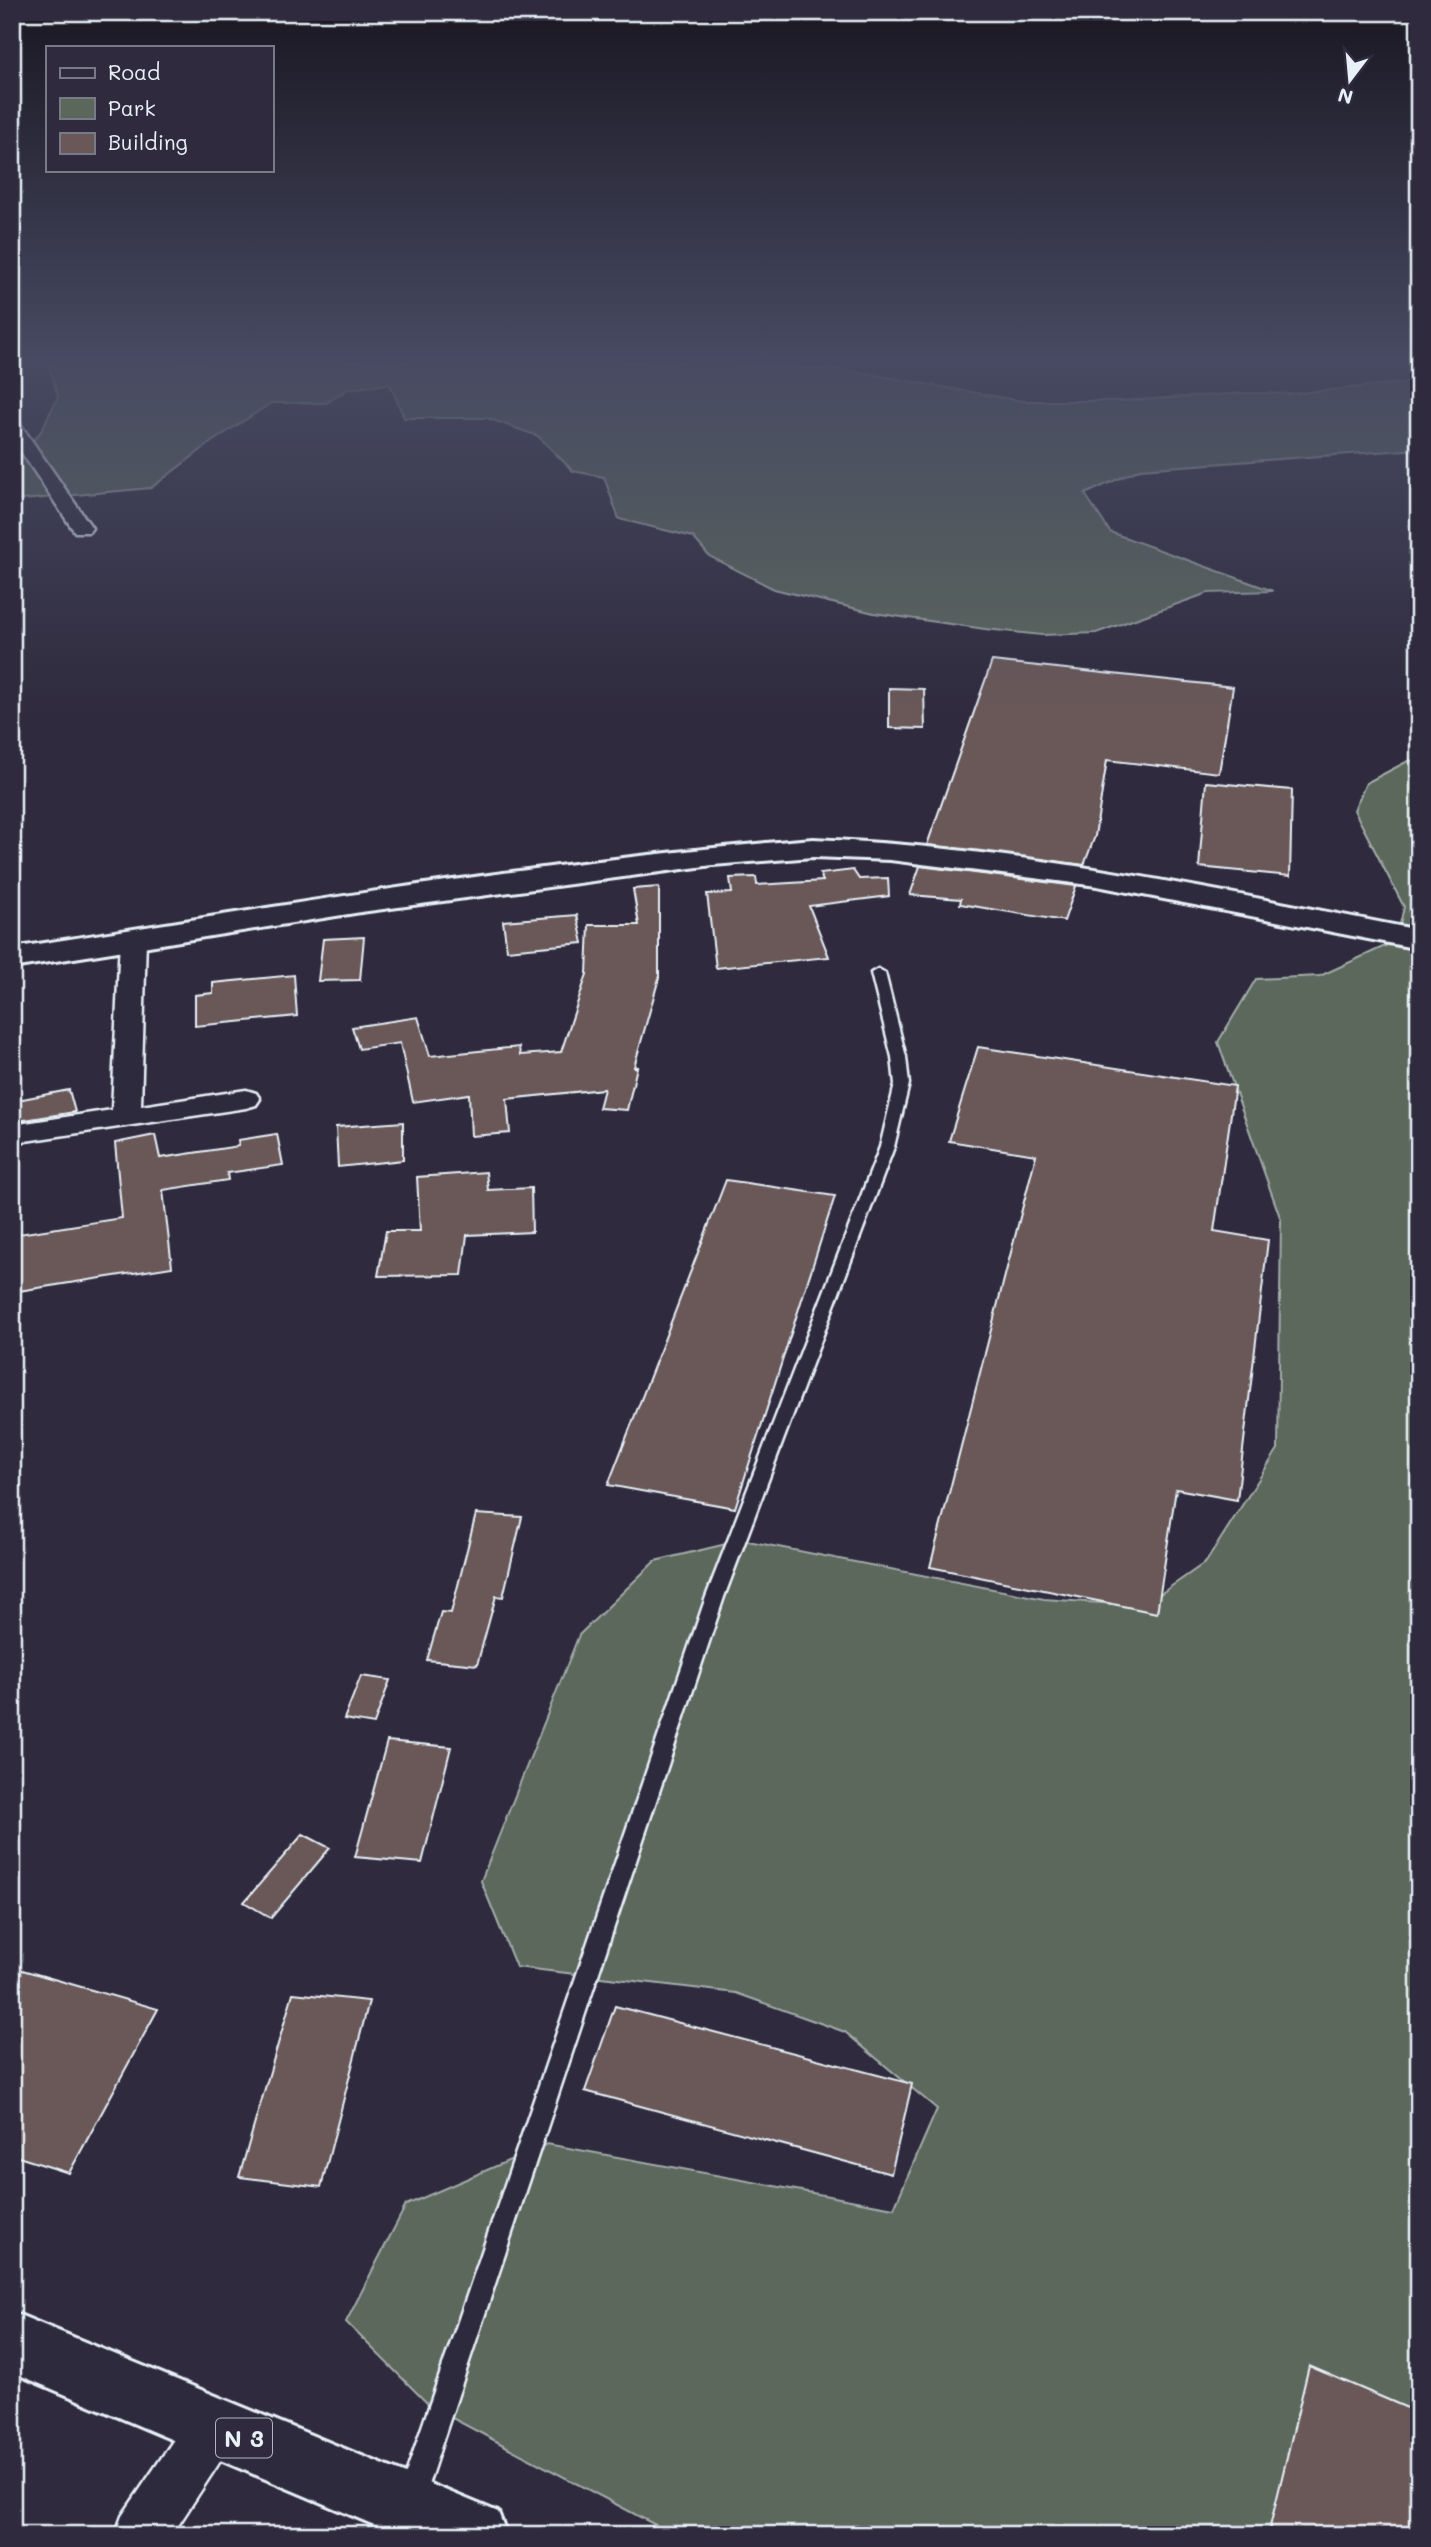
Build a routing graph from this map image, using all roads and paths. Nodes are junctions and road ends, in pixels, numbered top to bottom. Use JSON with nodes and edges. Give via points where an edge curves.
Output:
{"nodes":[{"id":1,"x":50,"y":481,"type":"edge"},
{"id":2,"x":82,"y":528,"type":"dead end"},
{"id":3,"x":133,"y":939,"type":"junction"},
{"id":4,"x":1419,"y":940,"type":"edge"},
{"id":5,"x":12,"y":958,"type":"edge"},
{"id":6,"x":878,"y":973,"type":"dead end"},
{"id":7,"x":246,"y":1099,"type":"dead end"},
{"id":8,"x":126,"y":1117,"type":"junction"},
{"id":9,"x":12,"y":1134,"type":"edge"},
{"id":10,"x":12,"y":2342,"type":"edge"},
{"id":11,"x":214,"y":2425,"type":"junction"},
{"id":12,"x":408,"y":2506,"type":"junction"},
{"id":13,"x":141,"y":2535,"type":"edge"},
{"id":14,"x":475,"y":2535,"type":"edge"}],
"edges":[{"from":1,"to":2,"type":"street"},
{"from":3,"to":4,"type":"main road","via":[[686,859],[813,848],[890,851],[1097,877]]},
{"from":3,"to":5,"type":"main road"},
{"from":3,"to":8,"type":"street"},
{"from":6,"to":12,"type":"lane","via":[[902,1084],[887,1147],[715,1597]]},
{"from":7,"to":8,"type":"street"},
{"from":8,"to":9,"type":"street"},
{"from":10,"to":11,"type":"main road","number":"N 3"},
{"from":11,"to":12,"type":"main road","number":"N 3"},
{"from":11,"to":13,"type":"street"},
{"from":12,"to":14,"type":"main road","number":"N 3"}]}
